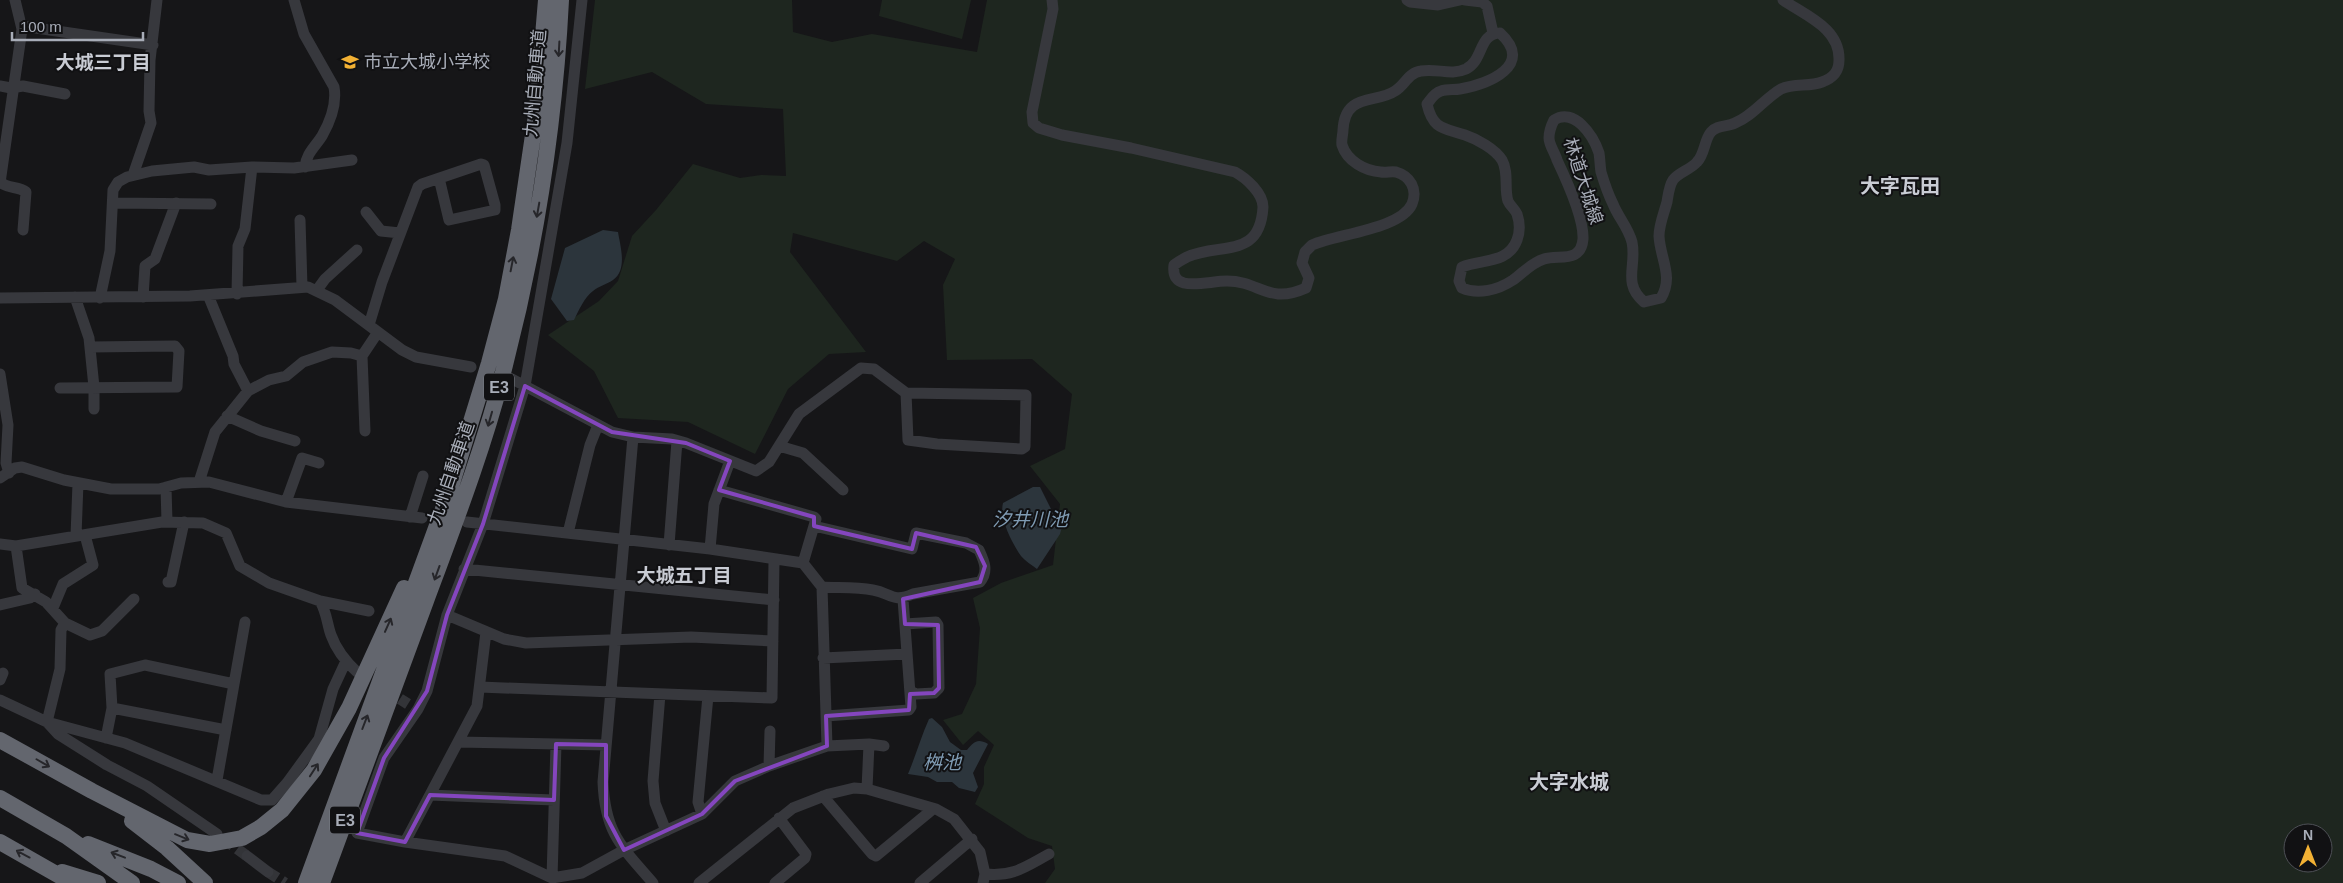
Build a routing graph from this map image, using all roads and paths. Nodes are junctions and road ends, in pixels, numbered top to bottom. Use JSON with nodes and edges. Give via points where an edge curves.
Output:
{"nodes":[{"id":1,"x":16,"y":0,"type":"edge"},
{"id":2,"x":157,"y":0,"type":"edge"},
{"id":3,"x":294,"y":0,"type":"edge"},
{"id":4,"x":546,"y":0,"type":"edge"},
{"id":5,"x":561,"y":0,"type":"edge"},
{"id":6,"x":582,"y":0,"type":"edge"},
{"id":7,"x":1052,"y":0,"type":"edge"},
{"id":8,"x":1407,"y":0,"type":"edge"},
{"id":9,"x":1460,"y":0,"type":"edge"},
{"id":10,"x":1465,"y":0,"type":"edge"},
{"id":11,"x":1783,"y":0,"type":"edge"},
{"id":12,"x":22,"y":26,"type":"junction"},
{"id":13,"x":1494,"y":33,"type":"junction"},
{"id":14,"x":153,"y":45,"type":"junction"},
{"id":15,"x":0,"y":86,"type":"edge"},
{"id":16,"x":15,"y":87,"type":"junction"},
{"id":17,"x":64,"y":94,"type":"dead end"},
{"id":18,"x":352,"y":160,"type":"dead end"},
{"id":19,"x":252,"y":167,"type":"junction"},
{"id":20,"x":305,"y":167,"type":"junction"},
{"id":21,"x":133,"y":175,"type":"junction"},
{"id":22,"x":439,"y":178,"type":"junction"},
{"id":23,"x":0,"y":182,"type":"edge"},
{"id":24,"x":113,"y":203,"type":"junction"},
{"id":25,"x":176,"y":203,"type":"junction"},
{"id":26,"x":211,"y":204,"type":"dead end"},
{"id":27,"x":366,"y":212,"type":"dead end"},
{"id":28,"x":300,"y":220,"type":"dead end"},
{"id":29,"x":22,"y":230,"type":"dead end"},
{"id":30,"x":400,"y":233,"type":"junction"},
{"id":31,"x":357,"y":250,"type":"dead end"},
{"id":32,"x":302,"y":287,"type":"junction"},
{"id":33,"x":317,"y":290,"type":"junction"},
{"id":34,"x":237,"y":294,"type":"junction"},
{"id":35,"x":208,"y":295,"type":"junction"},
{"id":36,"x":75,"y":297,"type":"junction"},
{"id":37,"x":143,"y":297,"type":"junction"},
{"id":38,"x":0,"y":298,"type":"edge"},
{"id":39,"x":100,"y":298,"type":"junction"},
{"id":40,"x":506,"y":299,"type":"junction"},
{"id":41,"x":373,"y":328,"type":"junction"},
{"id":42,"x":90,"y":346,"type":"junction"},
{"id":43,"x":362,"y":356,"type":"junction"},
{"id":44,"x":471,"y":366,"type":"dead end"},
{"id":45,"x":0,"y":374,"type":"edge"},
{"id":46,"x":512,"y":379,"type":"dead end"},
{"id":47,"x":1,"y":386,"type":"edge"},
{"id":48,"x":525,"y":386,"type":"junction"},
{"id":49,"x":94,"y":387,"type":"junction"},
{"id":50,"x":60,"y":388,"type":"dead end"},
{"id":51,"x":248,"y":391,"type":"junction"},
{"id":52,"x":906,"y":393,"type":"junction"},
{"id":53,"x":94,"y":409,"type":"dead end"},
{"id":54,"x":227,"y":416,"type":"junction"},
{"id":55,"x":598,"y":425,"type":"junction"},
{"id":56,"x":365,"y":431,"type":"dead end"},
{"id":57,"x":633,"y":436,"type":"junction"},
{"id":58,"x":295,"y":441,"type":"dead end"},
{"id":59,"x":677,"y":441,"type":"junction"},
{"id":60,"x":779,"y":446,"type":"junction"},
{"id":61,"x":730,"y":461,"type":"junction"},
{"id":62,"x":319,"y":463,"type":"dead end"},
{"id":63,"x":4,"y":476,"type":"edge"},
{"id":64,"x":423,"y":476,"type":"dead end"},
{"id":65,"x":199,"y":482,"type":"junction"},
{"id":66,"x":78,"y":483,"type":"junction"},
{"id":67,"x":166,"y":487,"type":"junction"},
{"id":68,"x":719,"y":490,"type":"junction"},
{"id":69,"x":844,"y":490,"type":"dead end"},
{"id":70,"x":286,"y":502,"type":"junction"},
{"id":71,"x":410,"y":517,"type":"junction"},
{"id":72,"x":422,"y":518,"type":"dead end"},
{"id":73,"x":167,"y":522,"type":"junction"},
{"id":74,"x":184,"y":522,"type":"junction"},
{"id":75,"x":467,"y":522,"type":"dead end"},
{"id":76,"x":483,"y":524,"type":"junction"},
{"id":77,"x":814,"y":526,"type":"junction"},
{"id":78,"x":568,"y":533,"type":"junction"},
{"id":79,"x":81,"y":536,"type":"junction"},
{"id":80,"x":624,"y":540,"type":"junction"},
{"id":81,"x":0,"y":544,"type":"edge"},
{"id":82,"x":669,"y":545,"type":"junction"},
{"id":83,"x":16,"y":546,"type":"junction"},
{"id":84,"x":710,"y":550,"type":"junction"},
{"id":85,"x":774,"y":560,"type":"junction"},
{"id":86,"x":803,"y":563,"type":"junction"},
{"id":87,"x":464,"y":569,"type":"junction"},
{"id":88,"x":168,"y":582,"type":"dead end"},
{"id":89,"x":620,"y":586,"type":"junction"},
{"id":90,"x":822,"y":587,"type":"junction"},
{"id":91,"x":35,"y":594,"type":"junction"},
{"id":92,"x":134,"y":599,"type":"dead end"},
{"id":93,"x":903,"y":599,"type":"junction"},
{"id":94,"x":774,"y":600,"type":"junction"},
{"id":95,"x":320,"y":601,"type":"junction"},
{"id":96,"x":0,"y":605,"type":"edge"},
{"id":97,"x":53,"y":608,"type":"junction"},
{"id":98,"x":370,"y":611,"type":"dead end"},
{"id":99,"x":448,"y":615,"type":"junction"},
{"id":100,"x":245,"y":622,"type":"dead end"},
{"id":101,"x":65,"y":623,"type":"junction"},
{"id":102,"x":905,"y":624,"type":"junction"},
{"id":103,"x":486,"y":632,"type":"junction"},
{"id":104,"x":616,"y":641,"type":"junction"},
{"id":105,"x":773,"y":641,"type":"junction"},
{"id":106,"x":907,"y":654,"type":"junction"},
{"id":107,"x":823,"y":658,"type":"junction"},
{"id":108,"x":346,"y":661,"type":"junction"},
{"id":109,"x":356,"y":672,"type":"dead end"},
{"id":110,"x":234,"y":684,"type":"junction"},
{"id":111,"x":480,"y":687,"type":"junction"},
{"id":112,"x":910,"y":691,"type":"junction"},
{"id":113,"x":611,"y":692,"type":"junction"},
{"id":114,"x":660,"y":694,"type":"junction"},
{"id":115,"x":708,"y":696,"type":"junction"},
{"id":116,"x":0,"y":700,"type":"edge"},
{"id":117,"x":112,"y":708,"type":"junction"},
{"id":118,"x":826,"y":716,"type":"junction"},
{"id":119,"x":47,"y":722,"type":"junction"},
{"id":120,"x":226,"y":730,"type":"junction"},
{"id":121,"x":770,"y":731,"type":"dead end"},
{"id":122,"x":106,"y":738,"type":"junction"},
{"id":123,"x":0,"y":740,"type":"edge"},
{"id":124,"x":458,"y":742,"type":"junction"},
{"id":125,"x":556,"y":744,"type":"junction"},
{"id":126,"x":869,"y":744,"type":"junction"},
{"id":127,"x":606,"y":745,"type":"junction"},
{"id":128,"x":827,"y":746,"type":"junction"},
{"id":129,"x":884,"y":746,"type":"dead end"},
{"id":130,"x":369,"y":758,"type":"junction"},
{"id":131,"x":769,"y":766,"type":"junction"},
{"id":132,"x":218,"y":780,"type":"junction"},
{"id":133,"x":868,"y":789,"type":"junction"},
{"id":134,"x":92,"y":792,"type":"junction"},
{"id":135,"x":430,"y":794,"type":"junction"},
{"id":136,"x":822,"y":796,"type":"junction"},
{"id":137,"x":0,"y":798,"type":"edge"},
{"id":138,"x":554,"y":800,"type":"junction"},
{"id":139,"x":933,"y":809,"type":"junction"},
{"id":140,"x":702,"y":814,"type":"junction"},
{"id":141,"x":779,"y":818,"type":"junction"},
{"id":142,"x":666,"y":831,"type":"junction"},
{"id":143,"x":217,"y":834,"type":"tunnel mouth"},
{"id":144,"x":66,"y":836,"type":"junction"},
{"id":145,"x":972,"y":839,"type":"junction"},
{"id":146,"x":0,"y":842,"type":"edge"},
{"id":147,"x":405,"y":842,"type":"junction"},
{"id":148,"x":624,"y":850,"type":"junction"},
{"id":149,"x":1050,"y":854,"type":"dead end"},
{"id":150,"x":247,"y":856,"type":"tunnel mouth"},
{"id":151,"x":46,"y":867,"type":"junction"},
{"id":152,"x":268,"y":872,"type":"tunnel mouth"},
{"id":153,"x":552,"y":878,"type":"junction"},
{"id":154,"x":984,"y":879,"type":"edge"},
{"id":155,"x":72,"y":883,"type":"edge"},
{"id":156,"x":98,"y":883,"type":"edge"},
{"id":157,"x":132,"y":883,"type":"edge"},
{"id":158,"x":178,"y":883,"type":"edge"},
{"id":159,"x":205,"y":883,"type":"edge"},
{"id":160,"x":306,"y":883,"type":"edge"},
{"id":161,"x":322,"y":883,"type":"edge"},
{"id":162,"x":330,"y":883,"type":"edge"},
{"id":163,"x":653,"y":883,"type":"edge"},
{"id":164,"x":699,"y":883,"type":"edge"},
{"id":165,"x":775,"y":883,"type":"edge"},
{"id":166,"x":920,"y":883,"type":"edge"}],
"edges":[{"from":1,"to":12,"type":"street"},
{"from":2,"to":14,"type":"street"},
{"from":3,"to":20,"type":"street","via":[[304,34],[336,95],[332,113],[308,155]]},
{"from":40,"to":4,"type":"highway","name":"九州自動車道","number":"E3","one_way":true,"via":[[537,108]]},
{"from":5,"to":130,"type":"highway","name":"九州自動車道","number":"E3","one_way":true,"via":[[558,65],[546,166],[505,366],[460,514]]},
{"from":6,"to":48,"type":"street","via":[[567,143]]},
{"from":7,"to":13,"type":"street","via":[[1053,9],[1032,112],[1033,123],[1062,135],[1212,166],[1243,176],[1263,204],[1255,235],[1241,246],[1188,256],[1174,264],[1173,274],[1184,283],[1229,281],[1266,292],[1292,295],[1306,288],[1308,278],[1302,263],[1305,252],[1312,245],[1389,222],[1401,217],[1413,203],[1412,182],[1404,175],[1394,171],[1368,170],[1348,156],[1342,144],[1344,121],[1354,106],[1363,100],[1389,95],[1413,73],[1422,70],[1455,72],[1467,68],[1480,54],[1485,39]]},
{"from":8,"to":9,"type":"street","via":[[1438,4]]},
{"from":10,"to":13,"type":"street","via":[[1488,6]]},
{"from":11,"to":13,"type":"street","name":"林道大城線","via":[[1827,28],[1836,40],[1839,67],[1834,76],[1822,83],[1781,90],[1735,123],[1717,127],[1710,133],[1702,156],[1672,182],[1659,238],[1667,289],[1661,298],[1653,301],[1644,302],[1632,284],[1632,242],[1613,205],[1593,140],[1577,120],[1567,115],[1554,120],[1549,140],[1571,191],[1583,239],[1580,250],[1562,259],[1545,258],[1512,281],[1490,290],[1474,293],[1462,288],[1459,281],[1462,267],[1503,257],[1514,247],[1520,232],[1517,214],[1508,201],[1503,162],[1493,150],[1466,135],[1437,125],[1430,116],[1428,104],[1440,91],[1461,89],[1490,80],[1509,68],[1514,57],[1513,49],[1500,33]]},
{"from":12,"to":14,"type":"street"},
{"from":12,"to":16,"type":"street"},
{"from":14,"to":21,"type":"street","via":[[150,60],[151,123]]},
{"from":15,"to":16,"type":"street"},
{"from":16,"to":17,"type":"street"},
{"from":16,"to":23,"type":"street"},
{"from":18,"to":20,"type":"street"},
{"from":19,"to":20,"type":"street"},
{"from":19,"to":21,"type":"street","via":[[208,170],[194,167]]},
{"from":19,"to":34,"type":"street","via":[[245,229],[238,246]]},
{"from":21,"to":24,"type":"street","via":[[115,185]]},
{"from":22,"to":22,"type":"street","via":[[484,165],[495,210],[449,220]]},
{"from":22,"to":30,"type":"street","via":[[418,187]]},
{"from":23,"to":29,"type":"street","via":[[26,192]]},
{"from":24,"to":25,"type":"street"},
{"from":24,"to":39,"type":"street","via":[[110,251]]},
{"from":25,"to":26,"type":"street"},
{"from":25,"to":37,"type":"street","via":[[155,259],[145,266]]},
{"from":27,"to":30,"type":"street","via":[[381,231]]},
{"from":28,"to":32,"type":"street"},
{"from":30,"to":41,"type":"street","via":[[382,282]]},
{"from":31,"to":33,"type":"street"},
{"from":32,"to":33,"type":"street"},
{"from":32,"to":34,"type":"street"},
{"from":33,"to":41,"type":"street"},
{"from":34,"to":35,"type":"street"},
{"from":35,"to":37,"type":"street"},
{"from":35,"to":51,"type":"street","via":[[234,364]]},
{"from":36,"to":38,"type":"street"},
{"from":36,"to":39,"type":"street"},
{"from":36,"to":42,"type":"street"},
{"from":37,"to":39,"type":"street"},
{"from":134,"to":40,"type":"highway","one_way":true,"via":[[175,835],[210,844],[232,842],[252,833],[282,810],[303,786],[345,716],[399,601],[455,462]]},
{"from":160,"to":40,"type":"highway","name":"九州自動車道","number":"E3","one_way":true,"via":[[450,490]]},
{"from":41,"to":43,"type":"street"},
{"from":41,"to":44,"type":"street","via":[[416,357]]},
{"from":42,"to":49,"type":"street"},
{"from":42,"to":49,"type":"street","via":[[174,346],[179,351],[177,387]]},
{"from":43,"to":51,"type":"street","via":[[332,352],[303,362],[286,376],[269,380]]},
{"from":43,"to":56,"type":"street"},
{"from":45,"to":47,"type":"street"},
{"from":46,"to":48,"type":"street"},
{"from":47,"to":63,"type":"street","via":[[8,425]]},
{"from":48,"to":55,"type":"street"},
{"from":48,"to":76,"type":"street"},
{"from":49,"to":50,"type":"street"},
{"from":49,"to":53,"type":"street"},
{"from":51,"to":54,"type":"street"},
{"from":52,"to":52,"type":"street","via":[[908,440],[1025,447],[1026,395]]},
{"from":52,"to":60,"type":"street","via":[[874,369],[861,368],[799,414]]},
{"from":54,"to":58,"type":"street"},
{"from":54,"to":65,"type":"street","via":[[211,440]]},
{"from":55,"to":57,"type":"street"},
{"from":55,"to":78,"type":"street","via":[[590,444]]},
{"from":57,"to":59,"type":"street"},
{"from":57,"to":80,"type":"street"},
{"from":59,"to":61,"type":"street"},
{"from":59,"to":82,"type":"street"},
{"from":60,"to":61,"type":"street","via":[[769,462],[756,471]]},
{"from":60,"to":69,"type":"street","via":[[803,453]]},
{"from":61,"to":68,"type":"street"},
{"from":62,"to":70,"type":"street","via":[[302,458]]},
{"from":63,"to":66,"type":"street","via":[[22,467]]},
{"from":64,"to":71,"type":"street"},
{"from":65,"to":67,"type":"street"},
{"from":65,"to":70,"type":"street","via":[[224,485]]},
{"from":66,"to":67,"type":"street","via":[[125,490]]},
{"from":66,"to":79,"type":"street"},
{"from":67,"to":73,"type":"street"},
{"from":68,"to":77,"type":"street","via":[[814,517]]},
{"from":68,"to":84,"type":"street","via":[[714,504]]},
{"from":70,"to":71,"type":"street"},
{"from":71,"to":72,"type":"street"},
{"from":73,"to":74,"type":"street"},
{"from":73,"to":79,"type":"street"},
{"from":74,"to":88,"type":"street","via":[[172,582]]},
{"from":74,"to":95,"type":"street","via":[[203,523],[221,530],[230,538],[240,566],[269,582]]},
{"from":75,"to":76,"type":"street"},
{"from":76,"to":78,"type":"street"},
{"from":76,"to":87,"type":"street"},
{"from":77,"to":86,"type":"street"},
{"from":77,"to":93,"type":"street","via":[[912,549],[916,533],[966,543],[979,550],[985,566],[980,582],[913,594]]},
{"from":78,"to":80,"type":"street"},
{"from":79,"to":83,"type":"street"},
{"from":79,"to":97,"type":"street","via":[[93,564],[63,584]]},
{"from":80,"to":82,"type":"street"},
{"from":80,"to":89,"type":"street"},
{"from":81,"to":83,"type":"street"},
{"from":82,"to":84,"type":"street"},
{"from":83,"to":91,"type":"street","via":[[22,588]]},
{"from":84,"to":85,"type":"street"},
{"from":85,"to":86,"type":"street"},
{"from":85,"to":94,"type":"street"},
{"from":86,"to":90,"type":"street"},
{"from":87,"to":89,"type":"street"},
{"from":87,"to":99,"type":"street"},
{"from":89,"to":94,"type":"street"},
{"from":89,"to":104,"type":"street"},
{"from":90,"to":93,"type":"street","via":[[874,590]]},
{"from":90,"to":107,"type":"street"},
{"from":91,"to":96,"type":"street"},
{"from":91,"to":97,"type":"street"},
{"from":92,"to":101,"type":"street","via":[[97,634]]},
{"from":93,"to":102,"type":"street"},
{"from":94,"to":105,"type":"street"},
{"from":95,"to":98,"type":"street"},
{"from":95,"to":108,"type":"street","via":[[331,635]]},
{"from":97,"to":101,"type":"street"},
{"from":99,"to":103,"type":"street"},
{"from":99,"to":147,"type":"street","via":[[427,690],[413,706],[384,758],[357,833]]},
{"from":100,"to":110,"type":"street"},
{"from":101,"to":119,"type":"street","via":[[61,630],[60,669]]},
{"from":102,"to":106,"type":"street"},
{"from":102,"to":112,"type":"street","via":[[936,622],[938,625],[939,688],[934,693]]},
{"from":103,"to":104,"type":"street","via":[[526,643]]},
{"from":103,"to":111,"type":"street"},
{"from":104,"to":105,"type":"street","via":[[691,638]]},
{"from":104,"to":113,"type":"street"},
{"from":105,"to":115,"type":"street","via":[[772,698]]},
{"from":106,"to":107,"type":"street"},
{"from":106,"to":112,"type":"street"},
{"from":107,"to":118,"type":"street"},
{"from":108,"to":109,"type":"street"},
{"from":108,"to":132,"type":"street","via":[[333,689],[319,739],[272,800],[261,800]]},
{"from":110,"to":117,"type":"street","via":[[144,665],[110,674]]},
{"from":110,"to":120,"type":"street"},
{"from":111,"to":113,"type":"street"},
{"from":111,"to":124,"type":"street","via":[[477,706]]},
{"from":112,"to":118,"type":"street","via":[[909,710]]},
{"from":113,"to":114,"type":"street"},
{"from":113,"to":127,"type":"street"},
{"from":114,"to":115,"type":"street"},
{"from":114,"to":142,"type":"street","via":[[653,781],[655,803]]},
{"from":115,"to":140,"type":"street","via":[[698,802]]},
{"from":116,"to":119,"type":"street"},
{"from":117,"to":120,"type":"street"},
{"from":117,"to":122,"type":"street"},
{"from":118,"to":128,"type":"street"},
{"from":119,"to":122,"type":"street"},
{"from":119,"to":143,"type":"street","via":[[58,734],[148,786]]},
{"from":120,"to":132,"type":"street"},
{"from":121,"to":131,"type":"street"},
{"from":122,"to":132,"type":"street"},
{"from":123,"to":134,"type":"highway","one_way":true},
{"from":124,"to":125,"type":"street"},
{"from":124,"to":135,"type":"street"},
{"from":125,"to":127,"type":"street"},
{"from":125,"to":138,"type":"street"},
{"from":126,"to":128,"type":"street"},
{"from":126,"to":129,"type":"street"},
{"from":126,"to":133,"type":"street"},
{"from":127,"to":148,"type":"street","via":[[603,782],[606,816]]},
{"from":128,"to":131,"type":"street"},
{"from":130,"to":161,"type":"highway","name":"九州自動車道","number":"E3"},
{"from":130,"to":162,"type":"highway"},
{"from":131,"to":140,"type":"street","via":[[735,781]]},
{"from":133,"to":136,"type":"street","via":[[845,789]]},
{"from":133,"to":139,"type":"street"},
{"from":134,"to":159,"type":"highway","via":[[154,838]]},
{"from":135,"to":138,"type":"street"},
{"from":135,"to":147,"type":"street"},
{"from":136,"to":139,"type":"street","via":[[876,856]]},
{"from":136,"to":141,"type":"street","via":[[793,808]]},
{"from":137,"to":144,"type":"highway"},
{"from":138,"to":153,"type":"street"},
{"from":139,"to":145,"type":"street","via":[[954,819]]},
{"from":140,"to":142,"type":"street"},
{"from":141,"to":164,"type":"street"},
{"from":141,"to":165,"type":"street","via":[[806,854]]},
{"from":142,"to":148,"type":"street"},
{"from":144,"to":157,"type":"highway"},
{"from":158,"to":144,"type":"highway","one_way":true,"via":[[133,861]]},
{"from":145,"to":154,"type":"street","via":[[980,852]]},
{"from":145,"to":166,"type":"street"},
{"from":151,"to":146,"type":"highway","one_way":true},
{"from":147,"to":153,"type":"street","via":[[505,856]]},
{"from":148,"to":153,"type":"street","via":[[582,873]]},
{"from":148,"to":163,"type":"street"},
{"from":149,"to":154,"type":"street","via":[[1014,874]]},
{"from":150,"to":152,"type":"street"},
{"from":151,"to":155,"type":"highway"},
{"from":151,"to":156,"type":"highway"}]}
